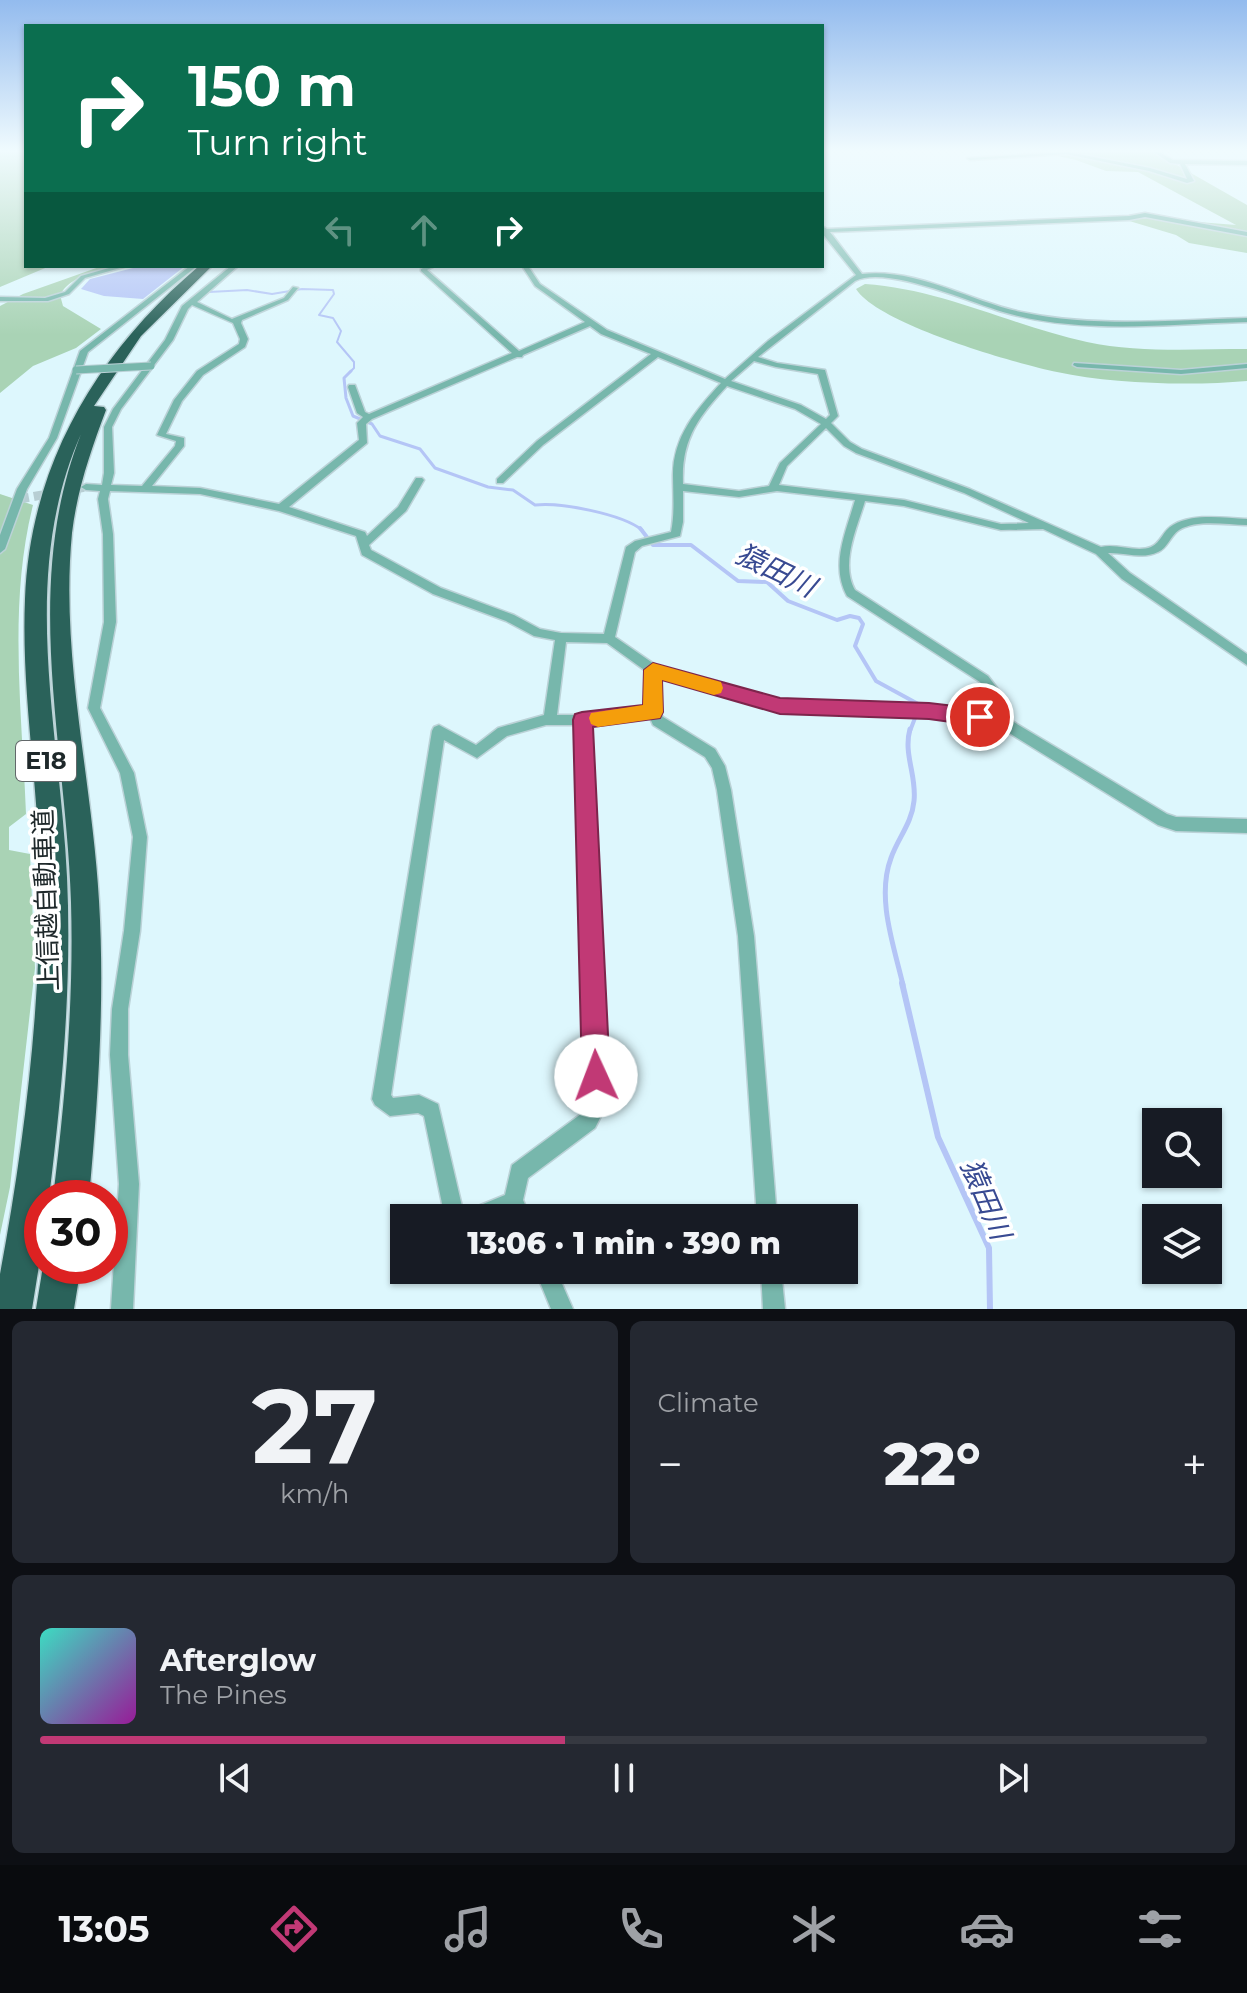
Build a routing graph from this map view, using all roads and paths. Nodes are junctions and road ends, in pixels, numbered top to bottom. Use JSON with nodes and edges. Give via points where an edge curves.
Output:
{"nodes":[{"id":1,"x":824,"y":229,"type":"edge"},
{"id":2,"x":824,"y":230,"type":"edge"},
{"id":3,"x":1247,"y":234,"type":"edge"},
{"id":4,"x":117,"y":268,"type":"edge"},
{"id":5,"x":191,"y":268,"type":"edge"},
{"id":6,"x":204,"y":268,"type":"edge"},
{"id":7,"x":216,"y":268,"type":"edge"},
{"id":8,"x":233,"y":268,"type":"edge"},
{"id":9,"x":428,"y":268,"type":"edge"},
{"id":10,"x":526,"y":268,"type":"edge"},
{"id":11,"x":860,"y":276,"type":"junction"},
{"id":12,"x":295,"y":288,"type":"dead end"},
{"id":13,"x":0,"y":299,"type":"edge"},
{"id":14,"x":191,"y":302,"type":"junction"},
{"id":15,"x":1247,"y":320,"type":"edge"},
{"id":16,"x":238,"y":321,"type":"junction"},
{"id":17,"x":590,"y":323,"type":"junction"},
{"id":18,"x":658,"y":353,"type":"junction"},
{"id":19,"x":519,"y":355,"type":"junction"},
{"id":20,"x":754,"y":358,"type":"junction"},
{"id":21,"x":1077,"y":365,"type":"dead end"},
{"id":22,"x":151,"y":366,"type":"junction"},
{"id":23,"x":1247,"y":366,"type":"edge"},
{"id":24,"x":76,"y":370,"type":"junction"},
{"id":25,"x":725,"y":382,"type":"junction"},
{"id":26,"x":352,"y":387,"type":"dead end"},
{"id":27,"x":369,"y":417,"type":"junction"},
{"id":28,"x":826,"y":423,"type":"junction"},
{"id":29,"x":419,"y":480,"type":"dead end"},
{"id":30,"x":500,"y":481,"type":"dead end"},
{"id":31,"x":86,"y":487,"type":"tunnel mouth"},
{"id":32,"x":679,"y":487,"type":"junction"},
{"id":33,"x":773,"y":488,"type":"junction"},
{"id":34,"x":107,"y":489,"type":"junction"},
{"id":35,"x":145,"y":489,"type":"junction"},
{"id":36,"x":860,"y":500,"type":"junction"},
{"id":37,"x":281,"y":508,"type":"junction"},
{"id":38,"x":1247,"y":522,"type":"edge"},
{"id":39,"x":1047,"y":526,"type":"junction"},
{"id":40,"x":366,"y":542,"type":"junction"},
{"id":41,"x":0,"y":549,"type":"edge"},
{"id":42,"x":1100,"y":551,"type":"junction"},
{"id":43,"x":561,"y":637,"type":"junction"},
{"id":44,"x":609,"y":639,"type":"junction"},
{"id":45,"x":1247,"y":660,"type":"edge"},
{"id":46,"x":653,"y":670,"type":"junction"},
{"id":47,"x":653,"y":712,"type":"junction"},
{"id":48,"x":550,"y":720,"type":"junction"},
{"id":49,"x":582,"y":720,"type":"junction"},
{"id":50,"x":1001,"y":721,"type":"junction"},
{"id":51,"x":1247,"y":826,"type":"edge"},
{"id":52,"x":73,"y":1180,"type":"edge"},
{"id":53,"x":452,"y":1204,"type":"edge"},
{"id":54,"x":517,"y":1204,"type":"edge"},
{"id":55,"x":766,"y":1204,"type":"edge"},
{"id":56,"x":59,"y":1284,"type":"edge"},
{"id":57,"x":551,"y":1284,"type":"edge"},
{"id":58,"x":772,"y":1284,"type":"edge"},
{"id":59,"x":13,"y":1309,"type":"edge"},
{"id":60,"x":55,"y":1309,"type":"edge"},
{"id":61,"x":122,"y":1309,"type":"edge"},
{"id":62,"x":562,"y":1309,"type":"edge"},
{"id":63,"x":774,"y":1309,"type":"edge"}],
"edges":[{"from":1,"to":3,"type":"street","via":[[1145,215]]},
{"from":2,"to":11,"type":"street"},
{"from":4,"to":13,"type":"street","via":[[83,277],[75,288],[46,300]]},
{"from":5,"to":24,"type":"street","via":[[84,351]]},
{"from":6,"to":59,"type":"highway","name":"上信越自動車道","number":"E18","via":[[152,314],[96,388],[61,456],[40,534],[35,630],[52,850],[52,988],[36,1163]]},
{"from":7,"to":52,"type":"highway","name":"上信越自動車道","number":"E18","via":[[164,316],[113,386],[79,454],[61,528],[59,615],[86,931],[84,1056]]},
{"from":8,"to":14,"type":"street"},
{"from":9,"to":19,"type":"street","via":[[423,270]]},
{"from":10,"to":17,"type":"street","via":[[537,285]]},
{"from":11,"to":15,"type":"street","via":[[892,275],[1005,310],[1072,323]]},
{"from":11,"to":20,"type":"street"},
{"from":12,"to":16,"type":"street","via":[[286,299]]},
{"from":14,"to":16,"type":"street"},
{"from":14,"to":22,"type":"street"},
{"from":16,"to":35,"type":"street","via":[[242,345],[200,373],[178,400],[161,435],[181,440],[179,446]]},
{"from":17,"to":18,"type":"street"},
{"from":17,"to":19,"type":"street"},
{"from":18,"to":25,"type":"street"},
{"from":18,"to":30,"type":"street","via":[[540,443]]},
{"from":19,"to":27,"type":"street"},
{"from":20,"to":25,"type":"street"},
{"from":20,"to":28,"type":"street","via":[[822,372],[834,416]]},
{"from":21,"to":23,"type":"street","via":[[1181,372]]},
{"from":22,"to":24,"type":"street","bridge":true},
{"from":22,"to":34,"type":"street","via":[[108,427]]},
{"from":24,"to":41,"type":"street","via":[[53,438],[22,489]]},
{"from":25,"to":28,"type":"street","via":[[798,407]]},
{"from":25,"to":32,"type":"street","via":[[685,436]]},
{"from":26,"to":27,"type":"street","via":[[361,413]]},
{"from":27,"to":37,"type":"street","via":[[361,423],[364,441]]},
{"from":28,"to":33,"type":"street","via":[[783,465]]},
{"from":28,"to":39,"type":"street","via":[[859,451]]},
{"from":29,"to":40,"type":"street","via":[[402,509]]},
{"from":31,"to":34,"type":"street"},
{"from":32,"to":33,"type":"street","via":[[739,494]]},
{"from":32,"to":44,"type":"street","via":[[676,534],[630,550]]},
{"from":33,"to":36,"type":"street"},
{"from":34,"to":35,"type":"street"},
{"from":34,"to":61,"type":"street","via":[[103,499],[110,622],[94,708],[127,773],[140,837],[120,1009],[129,1184]]},
{"from":35,"to":37,"type":"street","via":[[200,491]]},
{"from":36,"to":39,"type":"street","via":[[904,503],[1001,527]]},
{"from":36,"to":50,"type":"street","via":[[844,565],[845,585],[984,679],[994,692]]},
{"from":37,"to":40,"type":"street","via":[[361,534]]},
{"from":38,"to":42,"type":"street","via":[[1184,523],[1150,551]]},
{"from":39,"to":42,"type":"street"},
{"from":40,"to":43,"type":"street","via":[[366,552],[437,591],[538,633]]},
{"from":42,"to":45,"type":"street","via":[[1126,576]]},
{"from":43,"to":44,"type":"street"},
{"from":43,"to":48,"type":"street"},
{"from":44,"to":46,"type":"street"},
{"from":46,"to":47,"type":"street"},
{"from":46,"to":50,"type":"street","via":[[780,706],[929,711]]},
{"from":47,"to":49,"type":"street"},
{"from":47,"to":55,"type":"street","via":[[658,721],[710,753],[724,790],[746,936]]},
{"from":48,"to":49,"type":"street"},
{"from":48,"to":53,"type":"street","via":[[503,732],[477,752],[439,731],[381,1099],[390,1107],[419,1104],[432,1110]]},
{"from":49,"to":54,"type":"street","via":[[597,1106],[588,1121],[519,1172]]},
{"from":50,"to":51,"type":"street","via":[[1163,820]]},
{"from":56,"to":60,"type":"highway"},
{"from":57,"to":62,"type":"street"},
{"from":58,"to":63,"type":"street"}]}
